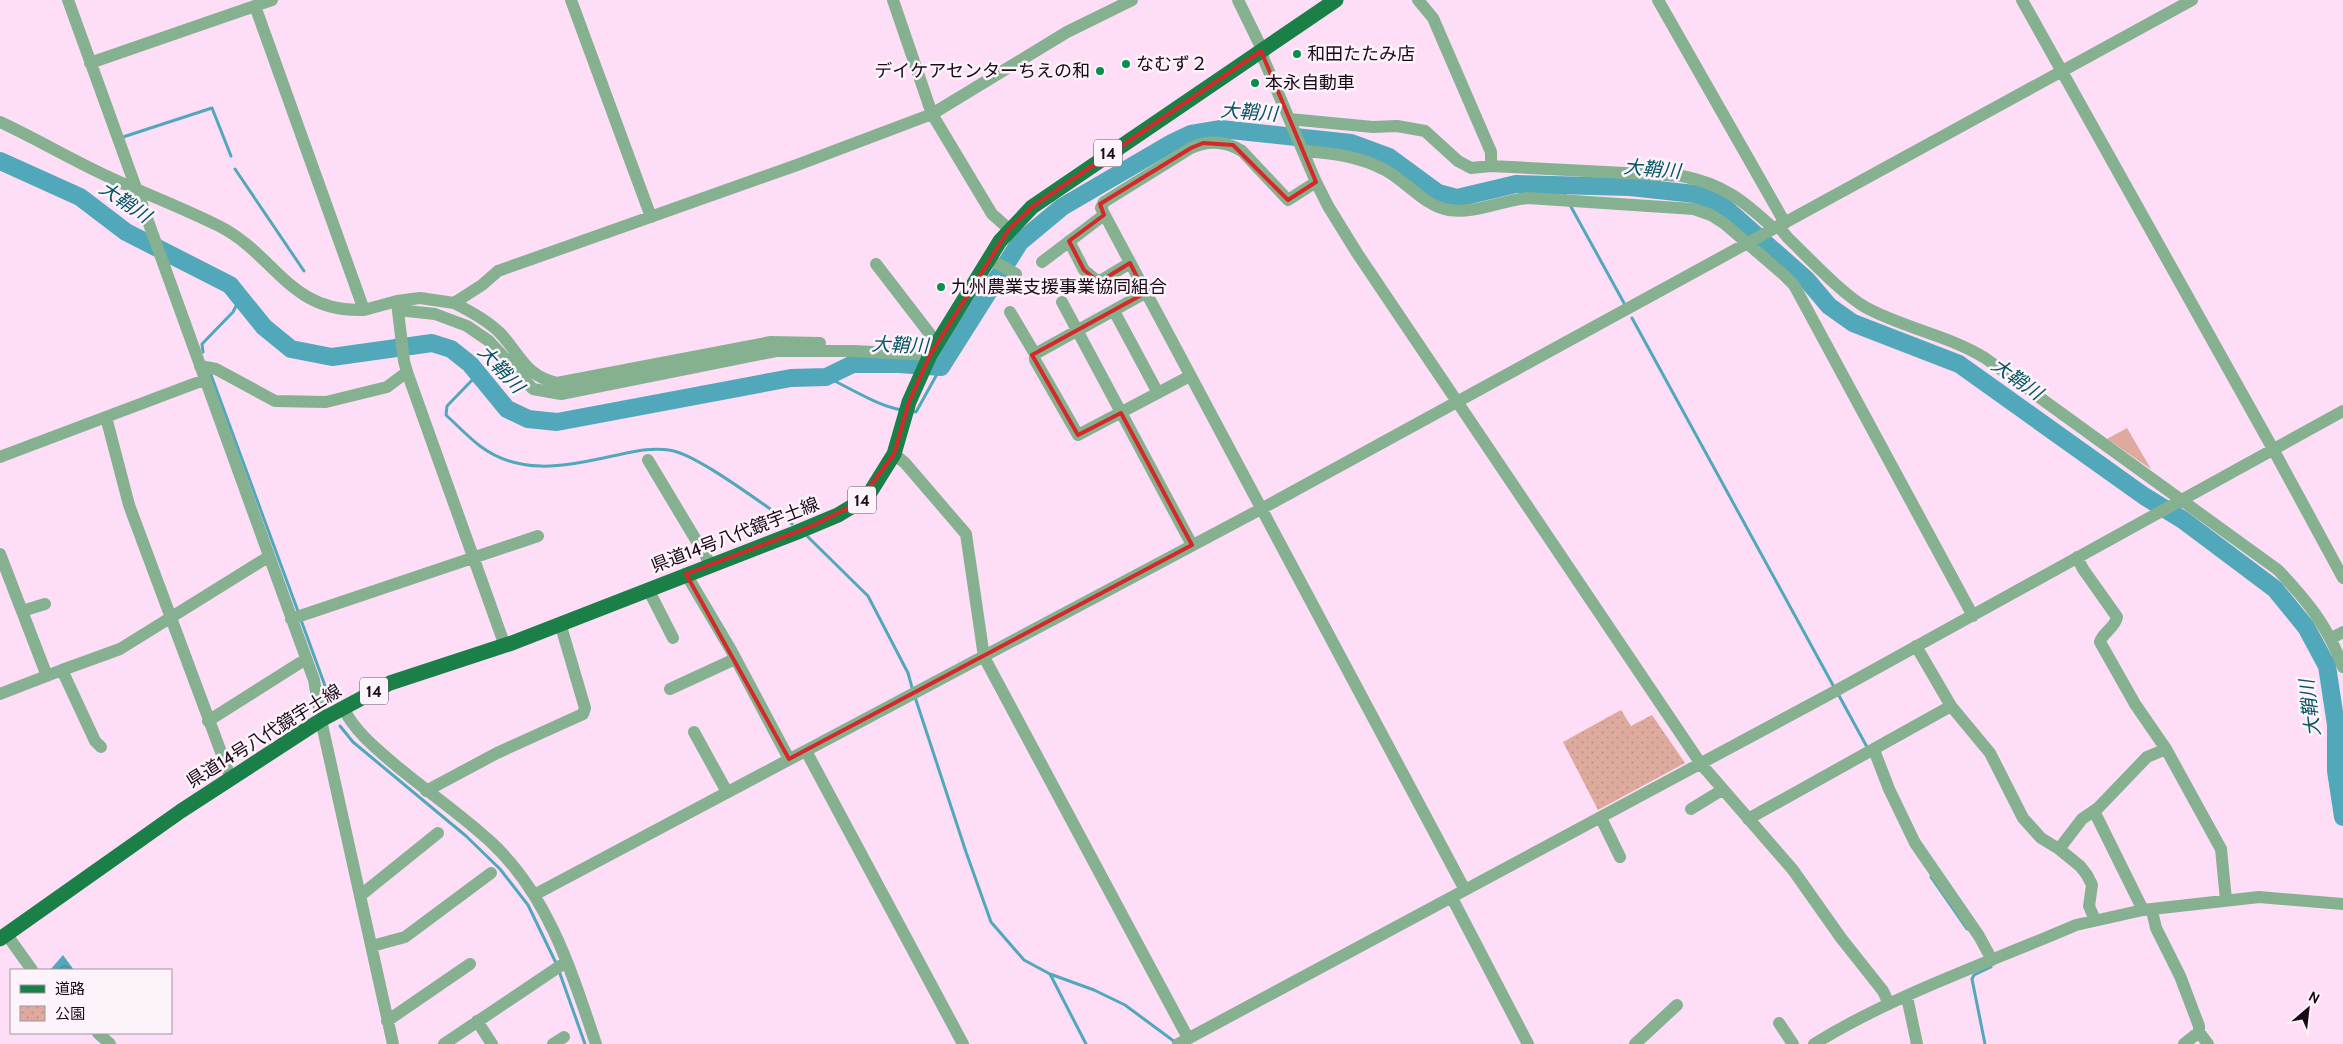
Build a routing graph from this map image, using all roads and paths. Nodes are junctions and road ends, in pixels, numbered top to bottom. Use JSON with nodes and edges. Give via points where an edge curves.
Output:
{"nodes":[{"id":1,"x":68,"y":0,"type":"edge"},
{"id":2,"x":272,"y":0,"type":"edge"},
{"id":3,"x":571,"y":0,"type":"edge"},
{"id":4,"x":893,"y":0,"type":"edge"},
{"id":5,"x":1132,"y":0,"type":"edge"},
{"id":6,"x":1238,"y":0,"type":"edge"},
{"id":7,"x":1336,"y":0,"type":"edge"},
{"id":8,"x":1418,"y":0,"type":"edge"},
{"id":9,"x":1658,"y":0,"type":"edge"},
{"id":10,"x":2022,"y":0,"type":"edge"},
{"id":11,"x":2192,"y":0,"type":"edge"},
{"id":12,"x":255,"y":6,"type":"junction"},
{"id":13,"x":1261,"y":51,"type":"junction"},
{"id":14,"x":94,"y":61,"type":"junction"},
{"id":15,"x":2061,"y":72,"type":"junction"},
{"id":16,"x":932,"y":114,"type":"junction"},
{"id":17,"x":1290,"y":121,"type":"junction"},
{"id":18,"x":0,"y":122,"type":"edge"},
{"id":19,"x":1303,"y":149,"type":"junction"},
{"id":20,"x":1491,"y":166,"type":"junction"},
{"id":21,"x":1316,"y":182,"type":"junction"},
{"id":22,"x":138,"y":194,"type":"junction"},
{"id":23,"x":1104,"y":215,"type":"junction"},
{"id":24,"x":651,"y":217,"type":"junction"},
{"id":25,"x":1776,"y":227,"type":"junction"},
{"id":26,"x":1009,"y":229,"type":"junction"},
{"id":27,"x":1069,"y":241,"type":"junction"},
{"id":28,"x":1749,"y":244,"type":"junction"},
{"id":29,"x":993,"y":261,"type":"junction"},
{"id":30,"x":1042,"y":262,"type":"dead end"},
{"id":31,"x":876,"y":264,"type":"dead end"},
{"id":32,"x":1130,"y":264,"type":"junction"},
{"id":33,"x":1016,"y":274,"type":"dead end"},
{"id":34,"x":1146,"y":293,"type":"junction"},
{"id":35,"x":1062,"y":302,"type":"dead end"},
{"id":36,"x":454,"y":303,"type":"junction"},
{"id":37,"x":364,"y":310,"type":"junction"},
{"id":38,"x":398,"y":311,"type":"junction"},
{"id":39,"x":1114,"y":311,"type":"junction"},
{"id":40,"x":1010,"y":312,"type":"dead end"},
{"id":41,"x":1077,"y":330,"type":"junction"},
{"id":42,"x":940,"y":340,"type":"junction"},
{"id":43,"x":854,"y":351,"type":"junction"},
{"id":44,"x":1035,"y":354,"type":"junction"},
{"id":45,"x":929,"y":357,"type":"junction"},
{"id":46,"x":200,"y":366,"type":"junction"},
{"id":47,"x":406,"y":367,"type":"junction"},
{"id":48,"x":1190,"y":376,"type":"junction"},
{"id":49,"x":204,"y":380,"type":"junction"},
{"id":50,"x":1158,"y":393,"type":"junction"},
{"id":51,"x":1458,"y":402,"type":"junction"},
{"id":52,"x":2343,"y":411,"type":"edge"},
{"id":53,"x":1121,"y":412,"type":"junction"},
{"id":54,"x":106,"y":417,"type":"junction"},
{"id":55,"x":2273,"y":449,"type":"junction"},
{"id":56,"x":894,"y":454,"type":"junction"},
{"id":57,"x":0,"y":457,"type":"edge"},
{"id":58,"x":648,"y":460,"type":"dead end"},
{"id":59,"x":2178,"y":502,"type":"junction"},
{"id":60,"x":1261,"y":509,"type":"junction"},
{"id":61,"x":538,"y":536,"type":"dead end"},
{"id":62,"x":1192,"y":545,"type":"junction"},
{"id":63,"x":0,"y":554,"type":"edge"},
{"id":64,"x":268,"y":557,"type":"junction"},
{"id":65,"x":2078,"y":557,"type":"junction"},
{"id":66,"x":474,"y":558,"type":"junction"},
{"id":67,"x":711,"y":564,"type":"junction"},
{"id":68,"x":686,"y":574,"type":"junction"},
{"id":69,"x":2343,"y":578,"type":"edge"},
{"id":70,"x":648,"y":589,"type":"junction"},
{"id":71,"x":45,"y":604,"type":"dead end"},
{"id":72,"x":22,"y":611,"type":"junction"},
{"id":73,"x":1973,"y":616,"type":"junction"},
{"id":74,"x":293,"y":618,"type":"junction"},
{"id":75,"x":170,"y":619,"type":"junction"},
{"id":76,"x":560,"y":623,"type":"junction"},
{"id":77,"x":2337,"y":635,"type":"edge"},
{"id":78,"x":673,"y":638,"type":"dead end"},
{"id":79,"x":505,"y":646,"type":"junction"},
{"id":80,"x":1916,"y":646,"type":"junction"},
{"id":81,"x":984,"y":657,"type":"junction"},
{"id":82,"x":306,"y":659,"type":"junction"},
{"id":83,"x":734,"y":659,"type":"junction"},
{"id":84,"x":2343,"y":667,"type":"edge"},
{"id":85,"x":62,"y":670,"type":"junction"},
{"id":86,"x":47,"y":676,"type":"junction"},
{"id":87,"x":670,"y":688,"type":"dead end"},
{"id":88,"x":0,"y":694,"type":"edge"},
{"id":89,"x":1951,"y":706,"type":"junction"},
{"id":90,"x":343,"y":708,"type":"junction"},
{"id":91,"x":208,"y":720,"type":"junction"},
{"id":92,"x":320,"y":720,"type":"junction"},
{"id":93,"x":694,"y":732,"type":"dead end"},
{"id":94,"x":101,"y":747,"type":"dead end"},
{"id":95,"x":2166,"y":749,"type":"junction"},
{"id":96,"x":1874,"y":750,"type":"junction"},
{"id":97,"x":806,"y":751,"type":"junction"},
{"id":98,"x":789,"y":759,"type":"junction"},
{"id":99,"x":1701,"y":764,"type":"junction"},
{"id":100,"x":231,"y":779,"type":"junction"},
{"id":101,"x":426,"y":790,"type":"junction"},
{"id":102,"x":1722,"y":790,"type":"junction"},
{"id":103,"x":727,"y":792,"type":"junction"},
{"id":104,"x":1691,"y":809,"type":"dead end"},
{"id":105,"x":2094,"y":811,"type":"junction"},
{"id":106,"x":1601,"y":818,"type":"junction"},
{"id":107,"x":1748,"y":819,"type":"junction"},
{"id":108,"x":438,"y":833,"type":"dead end"},
{"id":109,"x":2059,"y":850,"type":"junction"},
{"id":110,"x":1620,"y":857,"type":"dead end"},
{"id":111,"x":491,"y":873,"type":"dead end"},
{"id":112,"x":1465,"y":890,"type":"junction"},
{"id":113,"x":361,"y":895,"type":"junction"},
{"id":114,"x":534,"y":895,"type":"junction"},
{"id":115,"x":1452,"y":898,"type":"junction"},
{"id":116,"x":2226,"y":900,"type":"junction"},
{"id":117,"x":2343,"y":904,"type":"edge"},
{"id":118,"x":2147,"y":911,"type":"junction"},
{"id":119,"x":2095,"y":920,"type":"junction"},
{"id":120,"x":3,"y":937,"type":"edge"},
{"id":121,"x":372,"y":946,"type":"junction"},
{"id":122,"x":1992,"y":960,"type":"junction"},
{"id":123,"x":470,"y":964,"type":"dead end"},
{"id":124,"x":563,"y":964,"type":"junction"},
{"id":125,"x":31,"y":969,"type":"edge"},
{"id":126,"x":1907,"y":997,"type":"junction"},
{"id":127,"x":1889,"y":1004,"type":"junction"},
{"id":128,"x":1677,"y":1005,"type":"dead end"},
{"id":129,"x":387,"y":1021,"type":"junction"},
{"id":130,"x":477,"y":1021,"type":"junction"},
{"id":131,"x":1779,"y":1023,"type":"dead end"},
{"id":132,"x":2199,"y":1032,"type":"junction"},
{"id":133,"x":99,"y":1034,"type":"edge"},
{"id":134,"x":1184,"y":1041,"type":"edge"},
{"id":135,"x":110,"y":1044,"type":"edge"},
{"id":136,"x":393,"y":1044,"type":"edge"},
{"id":137,"x":444,"y":1044,"type":"edge"},
{"id":138,"x":492,"y":1044,"type":"edge"},
{"id":139,"x":596,"y":1044,"type":"edge"},
{"id":140,"x":963,"y":1044,"type":"edge"},
{"id":141,"x":1528,"y":1044,"type":"edge"},
{"id":142,"x":1635,"y":1044,"type":"edge"},
{"id":143,"x":1793,"y":1044,"type":"edge"},
{"id":144,"x":1814,"y":1044,"type":"edge"},
{"id":145,"x":1916,"y":1044,"type":"edge"},
{"id":146,"x":2184,"y":1044,"type":"edge"},
{"id":147,"x":2208,"y":1044,"type":"edge"}],
"edges":[{"from":1,"to":14,"type":"street"},
{"from":2,"to":12,"type":"street"},
{"from":3,"to":24,"type":"street"},
{"from":4,"to":16,"type":"street"},
{"from":5,"to":16,"type":"street","via":[[1067,32]]},
{"from":6,"to":13,"type":"street"},
{"from":7,"to":13,"type":"main road","name":"県道14号八代鏡宇土線","number":"14"},
{"from":8,"to":20,"type":"street","via":[[1433,18],[1492,152]]},
{"from":9,"to":25,"type":"street"},
{"from":10,"to":15,"type":"street"},
{"from":11,"to":15,"type":"street"},
{"from":12,"to":14,"type":"street"},
{"from":12,"to":37,"type":"street"},
{"from":13,"to":17,"type":"street"},
{"from":13,"to":26,"type":"main road","name":"県道14号八代鏡宇土線","number":"14","via":[[1032,207]]},
{"from":14,"to":22,"type":"street"},
{"from":15,"to":25,"type":"street"},
{"from":15,"to":55,"type":"street"},
{"from":16,"to":24,"type":"street"},
{"from":16,"to":26,"type":"street","via":[[992,214]]},
{"from":17,"to":19,"type":"street"},
{"from":17,"to":20,"type":"street","via":[[1397,126],[1424,131],[1465,166]]},
{"from":18,"to":22,"type":"street"},
{"from":19,"to":21,"type":"street"},
{"from":19,"to":28,"type":"street","via":[[1368,162],[1447,210],[1513,199],[1694,209],[1711,215]]},
{"from":20,"to":25,"type":"street","via":[[1682,176],[1703,180],[1723,188]]},
{"from":21,"to":23,"type":"street","via":[[1288,200],[1242,151],[1232,145],[1203,143],[1104,202],[1101,208]]},
{"from":21,"to":51,"type":"street","via":[[1357,253]]},
{"from":22,"to":37,"type":"street","via":[[236,236],[309,299],[345,311]]},
{"from":22,"to":46,"type":"street"},
{"from":23,"to":27,"type":"street"},
{"from":23,"to":32,"type":"street"},
{"from":24,"to":36,"type":"street","via":[[498,271]]},
{"from":25,"to":28,"type":"street"},
{"from":25,"to":59,"type":"street","via":[[1863,306],[1973,350]]},
{"from":26,"to":29,"type":"main road","name":"県道14号八代鏡宇土線","number":"14"},
{"from":27,"to":30,"type":"street"},
{"from":27,"to":32,"type":"street","via":[[1084,270],[1096,280],[1102,280]]},
{"from":28,"to":51,"type":"street"},
{"from":28,"to":73,"type":"street","via":[[1794,285]]},
{"from":29,"to":33,"type":"street"},
{"from":29,"to":42,"type":"main road","name":"県道14号八代鏡宇土線","number":"14"},
{"from":31,"to":42,"type":"street","via":[[933,338]]},
{"from":32,"to":34,"type":"street"},
{"from":34,"to":39,"type":"street"},
{"from":34,"to":48,"type":"street"},
{"from":35,"to":41,"type":"street"},
{"from":36,"to":38,"type":"street","via":[[420,298]]},
{"from":36,"to":43,"type":"street","via":[[499,333],[533,374],[557,383],[771,342],[834,344]]},
{"from":37,"to":38,"type":"street"},
{"from":38,"to":43,"type":"street","via":[[435,314],[467,326],[489,341],[532,389],[548,393],[561,394],[776,351]]},
{"from":38,"to":47,"type":"street"},
{"from":39,"to":41,"type":"street"},
{"from":39,"to":50,"type":"street"},
{"from":40,"to":44,"type":"street"},
{"from":41,"to":44,"type":"street"},
{"from":41,"to":53,"type":"street"},
{"from":42,"to":45,"type":"main road","name":"県道14号八代鏡宇土線","number":"14"},
{"from":43,"to":45,"type":"street"},
{"from":44,"to":53,"type":"street","via":[[1035,360],[1078,435]]},
{"from":45,"to":56,"type":"main road","name":"県道14号八代鏡宇土線","number":"14","via":[[909,402]]},
{"from":46,"to":47,"type":"street","via":[[216,369],[275,401],[326,402],[387,387]]},
{"from":46,"to":49,"type":"street"},
{"from":47,"to":66,"type":"street"},
{"from":48,"to":50,"type":"street"},
{"from":48,"to":60,"type":"street"},
{"from":49,"to":54,"type":"street"},
{"from":49,"to":64,"type":"street"},
{"from":50,"to":53,"type":"street"},
{"from":51,"to":60,"type":"street"},
{"from":51,"to":99,"type":"street"},
{"from":52,"to":55,"type":"street"},
{"from":53,"to":62,"type":"street"},
{"from":54,"to":57,"type":"street"},
{"from":54,"to":75,"type":"street","via":[[128,505]]},
{"from":55,"to":59,"type":"street"},
{"from":55,"to":69,"type":"street"},
{"from":56,"to":67,"type":"main road","name":"県道14号八代鏡宇土線","number":"14","via":[[870,491],[858,503],[812,526]]},
{"from":56,"to":81,"type":"street","via":[[966,534]]},
{"from":58,"to":67,"type":"street"},
{"from":59,"to":65,"type":"street"},
{"from":59,"to":77,"type":"street","via":[[2278,570]]},
{"from":60,"to":62,"type":"street"},
{"from":60,"to":112,"type":"street"},
{"from":61,"to":66,"type":"street"},
{"from":62,"to":81,"type":"street"},
{"from":63,"to":72,"type":"street"},
{"from":64,"to":74,"type":"street"},
{"from":64,"to":75,"type":"street"},
{"from":65,"to":73,"type":"street"},
{"from":65,"to":95,"type":"street","via":[[2083,570],[2117,617],[2116,624],[2100,642]]},
{"from":66,"to":74,"type":"street"},
{"from":66,"to":79,"type":"street"},
{"from":67,"to":68,"type":"main road","name":"県道14号八代鏡宇土線","number":"14"},
{"from":68,"to":70,"type":"main road","name":"県道14号八代鏡宇土線","number":"14"},
{"from":68,"to":83,"type":"street"},
{"from":70,"to":76,"type":"main road","name":"県道14号八代鏡宇土線","number":"14"},
{"from":70,"to":78,"type":"street"},
{"from":71,"to":72,"type":"street"},
{"from":72,"to":86,"type":"street"},
{"from":73,"to":80,"type":"street"},
{"from":74,"to":82,"type":"street"},
{"from":75,"to":85,"type":"street","via":[[120,649]]},
{"from":75,"to":91,"type":"street"},
{"from":76,"to":79,"type":"main road","name":"県道14号八代鏡宇土線","number":"14"},
{"from":76,"to":101,"type":"street","via":[[583,714]]},
{"from":77,"to":84,"type":"street"},
{"from":79,"to":90,"type":"main road","name":"県道14号八代鏡宇土線","number":"14","via":[[390,683]]},
{"from":80,"to":89,"type":"street"},
{"from":80,"to":99,"type":"street"},
{"from":81,"to":97,"type":"street"},
{"from":81,"to":134,"type":"street"},
{"from":82,"to":91,"type":"street"},
{"from":82,"to":92,"type":"street","via":[[314,680]]},
{"from":83,"to":87,"type":"street"},
{"from":83,"to":98,"type":"street"},
{"from":85,"to":86,"type":"street"},
{"from":85,"to":94,"type":"street","via":[[95,741]]},
{"from":86,"to":88,"type":"street"},
{"from":89,"to":96,"type":"street"},
{"from":89,"to":109,"type":"street","via":[[1990,753],[2023,818],[2041,838]]},
{"from":90,"to":92,"type":"main road","name":"県道14号八代鏡宇土線","number":"14"},
{"from":90,"to":101,"type":"street","via":[[362,736]]},
{"from":91,"to":100,"type":"street"},
{"from":92,"to":100,"type":"main road","name":"県道14号八代鏡宇土線","number":"14"},
{"from":92,"to":113,"type":"street"},
{"from":93,"to":103,"type":"street"},
{"from":95,"to":105,"type":"street","via":[[2147,757]]},
{"from":95,"to":116,"type":"street","via":[[2221,849]]},
{"from":96,"to":107,"type":"street"},
{"from":96,"to":122,"type":"street","via":[[1915,843]]},
{"from":97,"to":98,"type":"street"},
{"from":97,"to":140,"type":"street"},
{"from":98,"to":103,"type":"street"},
{"from":99,"to":102,"type":"street"},
{"from":99,"to":106,"type":"street"},
{"from":100,"to":120,"type":"main road","name":"県道14号八代鏡宇土線","number":"14","via":[[180,811]]},
{"from":101,"to":114,"type":"street","via":[[494,846]]},
{"from":102,"to":104,"type":"street"},
{"from":102,"to":107,"type":"street"},
{"from":103,"to":114,"type":"street"},
{"from":105,"to":109,"type":"street","via":[[2082,819]]},
{"from":105,"to":118,"type":"street"},
{"from":106,"to":110,"type":"street"},
{"from":106,"to":112,"type":"street"},
{"from":107,"to":127,"type":"street","via":[[1793,870],[1883,991]]},
{"from":108,"to":113,"type":"street"},
{"from":109,"to":119,"type":"street","via":[[2080,866],[2092,885],[2089,906]]},
{"from":111,"to":121,"type":"street","via":[[405,937]]},
{"from":112,"to":115,"type":"street"},
{"from":113,"to":121,"type":"street"},
{"from":114,"to":124,"type":"street","via":[[550,923]]},
{"from":115,"to":134,"type":"street"},
{"from":115,"to":141,"type":"street"},
{"from":116,"to":117,"type":"street","via":[[2259,897]]},
{"from":116,"to":118,"type":"street"},
{"from":118,"to":119,"type":"street"},
{"from":118,"to":132,"type":"street","via":[[2180,976]]},
{"from":119,"to":122,"type":"street"},
{"from":120,"to":125,"type":"street"},
{"from":121,"to":129,"type":"street"},
{"from":122,"to":126,"type":"street"},
{"from":123,"to":129,"type":"street"},
{"from":124,"to":130,"type":"street"},
{"from":124,"to":139,"type":"street"},
{"from":126,"to":127,"type":"street"},
{"from":126,"to":145,"type":"street"},
{"from":127,"to":144,"type":"street"},
{"from":128,"to":142,"type":"street"},
{"from":129,"to":136,"type":"street"},
{"from":130,"to":137,"type":"street"},
{"from":130,"to":138,"type":"street"},
{"from":131,"to":143,"type":"street"},
{"from":132,"to":146,"type":"street"},
{"from":132,"to":147,"type":"street"},
{"from":133,"to":135,"type":"street"}]}
